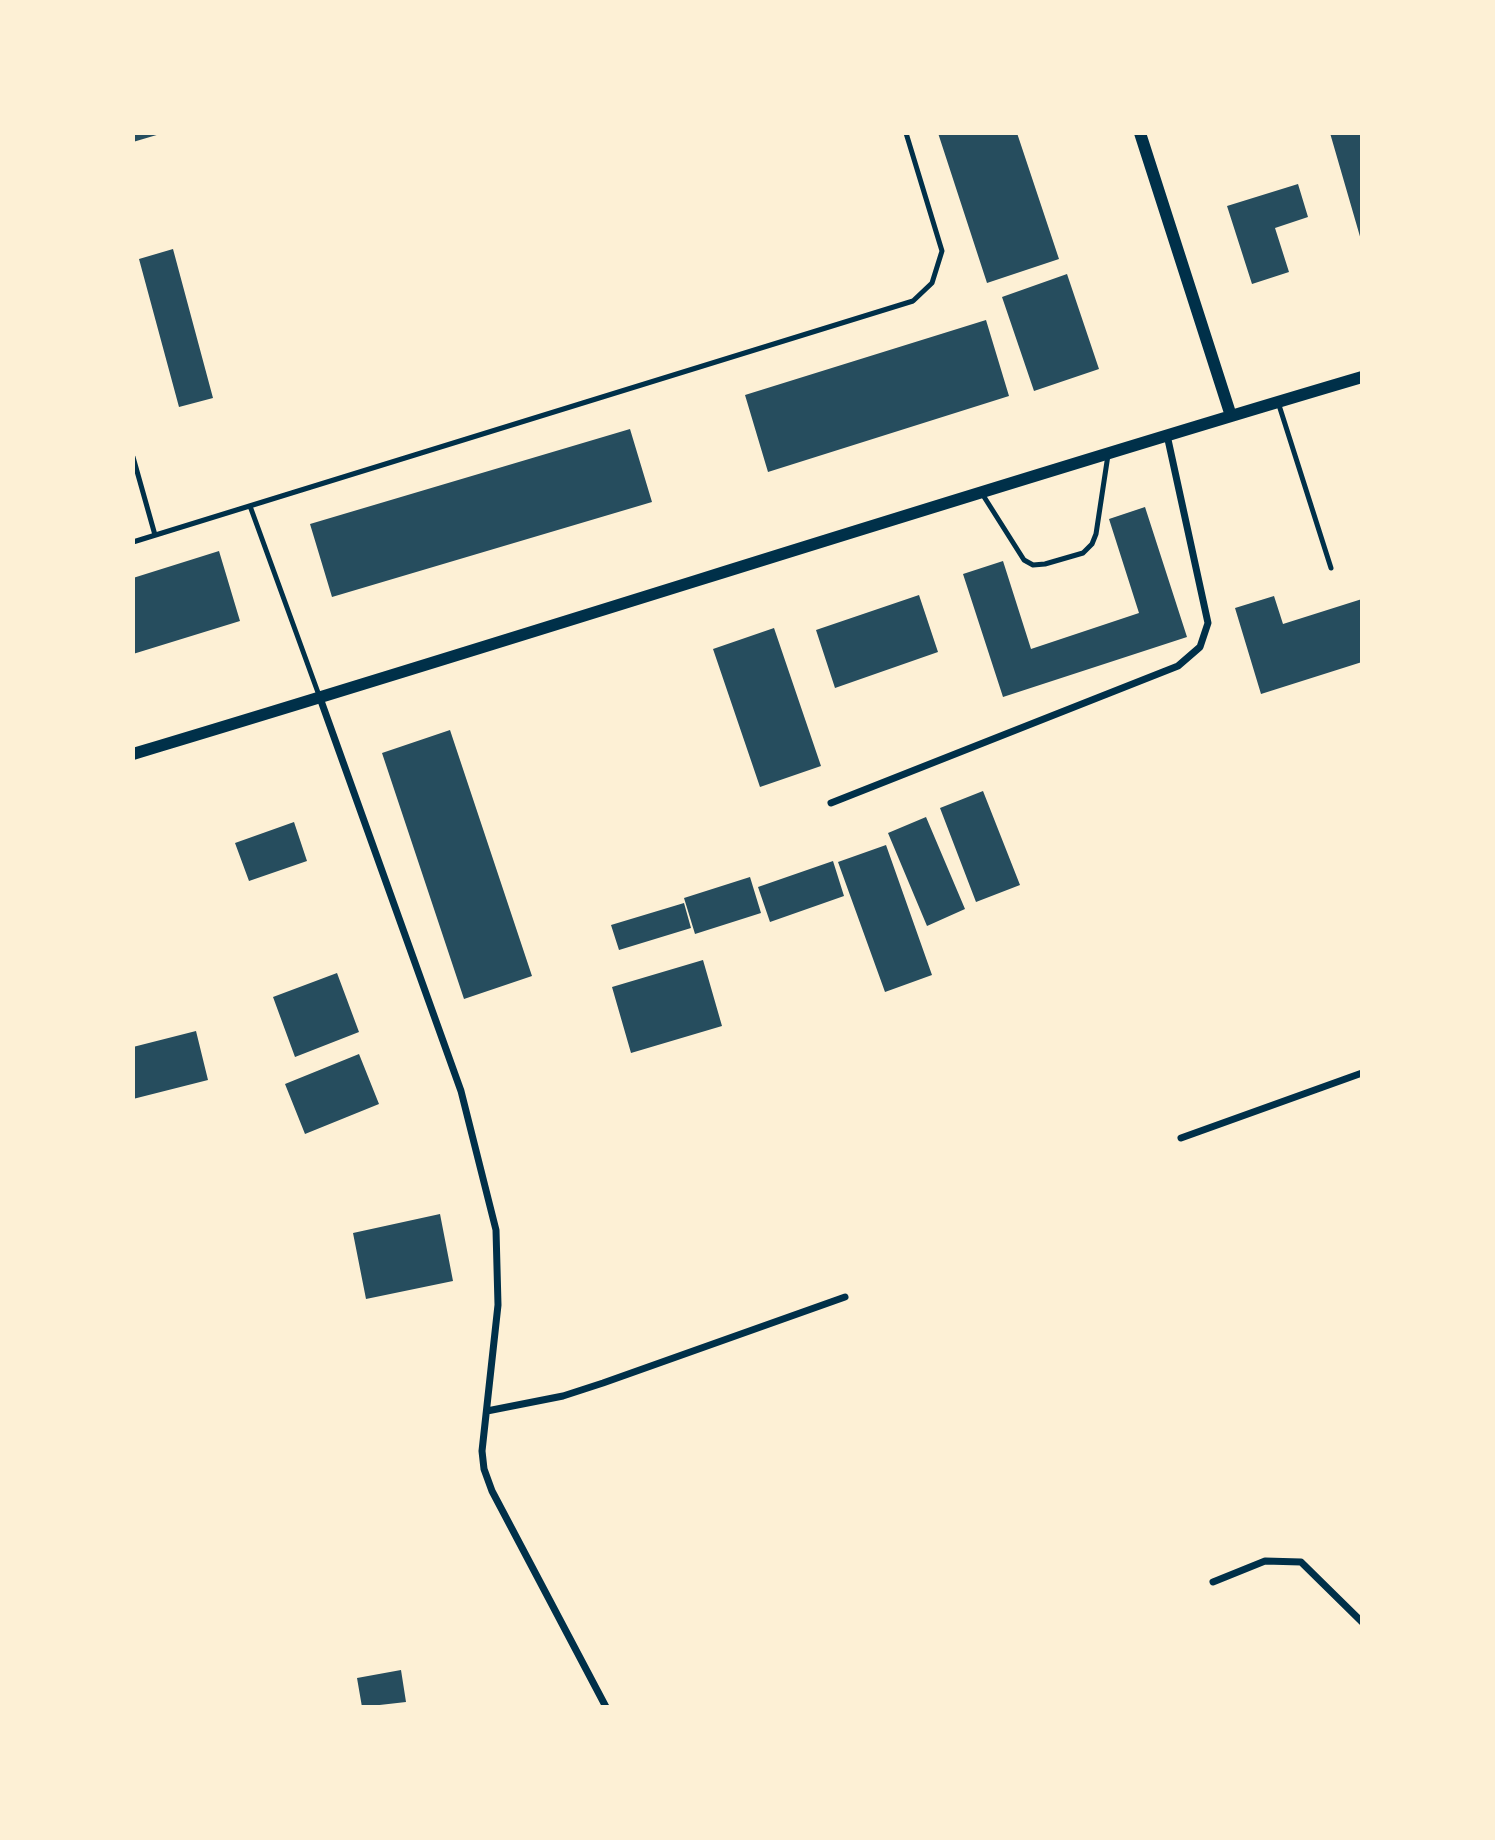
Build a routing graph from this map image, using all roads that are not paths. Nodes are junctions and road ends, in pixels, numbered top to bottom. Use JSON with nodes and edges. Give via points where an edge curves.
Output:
{"nodes":[{"id":1,"x":906,"y":133,"type":"edge"},
{"id":2,"x":1140,"y":133,"type":"edge"},
{"id":3,"x":1362,"y":377,"type":"edge"},
{"id":4,"x":1278,"y":402,"type":"junction"},
{"id":5,"x":1231,"y":416,"type":"junction"},
{"id":6,"x":1167,"y":435,"type":"junction"},
{"id":7,"x":1108,"y":453,"type":"junction"},
{"id":8,"x":133,"y":457,"type":"edge"},
{"id":9,"x":981,"y":492,"type":"junction"},
{"id":10,"x":250,"y":506,"type":"junction"},
{"id":11,"x":155,"y":535,"type":"junction"},
{"id":12,"x":133,"y":542,"type":"edge"},
{"id":13,"x":1331,"y":568,"type":"dead end"},
{"id":14,"x":320,"y":698,"type":"junction"},
{"id":15,"x":133,"y":754,"type":"edge"},
{"id":16,"x":831,"y":803,"type":"dead end"},
{"id":17,"x":1362,"y":1073,"type":"edge"},
{"id":18,"x":1181,"y":1138,"type":"dead end"},
{"id":19,"x":845,"y":1297,"type":"dead end"},
{"id":20,"x":487,"y":1411,"type":"junction"},
{"id":21,"x":1213,"y":1581,"type":"dead end"},
{"id":22,"x":1362,"y":1622,"type":"edge"},
{"id":23,"x":606,"y":1707,"type":"edge"}],
"edges":[{"from":1,"to":10,"type":"lane","via":[[942,251],[932,283],[913,301]]},
{"from":2,"to":5,"type":"street"},
{"from":3,"to":4,"type":"street"},
{"from":4,"to":5,"type":"street"},
{"from":4,"to":13,"type":"lane"},
{"from":5,"to":6,"type":"street"},
{"from":6,"to":7,"type":"street"},
{"from":6,"to":16,"type":"street","via":[[1208,623],[1200,647],[1178,666]]},
{"from":7,"to":9,"type":"street"},
{"from":7,"to":9,"type":"lane","via":[[1096,534],[1083,553],[1045,564],[1024,560]]},
{"from":8,"to":11,"type":"lane"},
{"from":9,"to":14,"type":"street"},
{"from":10,"to":11,"type":"lane"},
{"from":10,"to":14,"type":"lane"},
{"from":11,"to":12,"type":"lane"},
{"from":14,"to":15,"type":"street"},
{"from":14,"to":20,"type":"street","via":[[461,1091],[496,1230],[498,1305]]},
{"from":17,"to":18,"type":"street"},
{"from":19,"to":20,"type":"street","via":[[563,1396]]},
{"from":20,"to":23,"type":"street","via":[[482,1451],[492,1491]]},
{"from":21,"to":22,"type":"street","via":[[1265,1561],[1301,1562]]}]}
